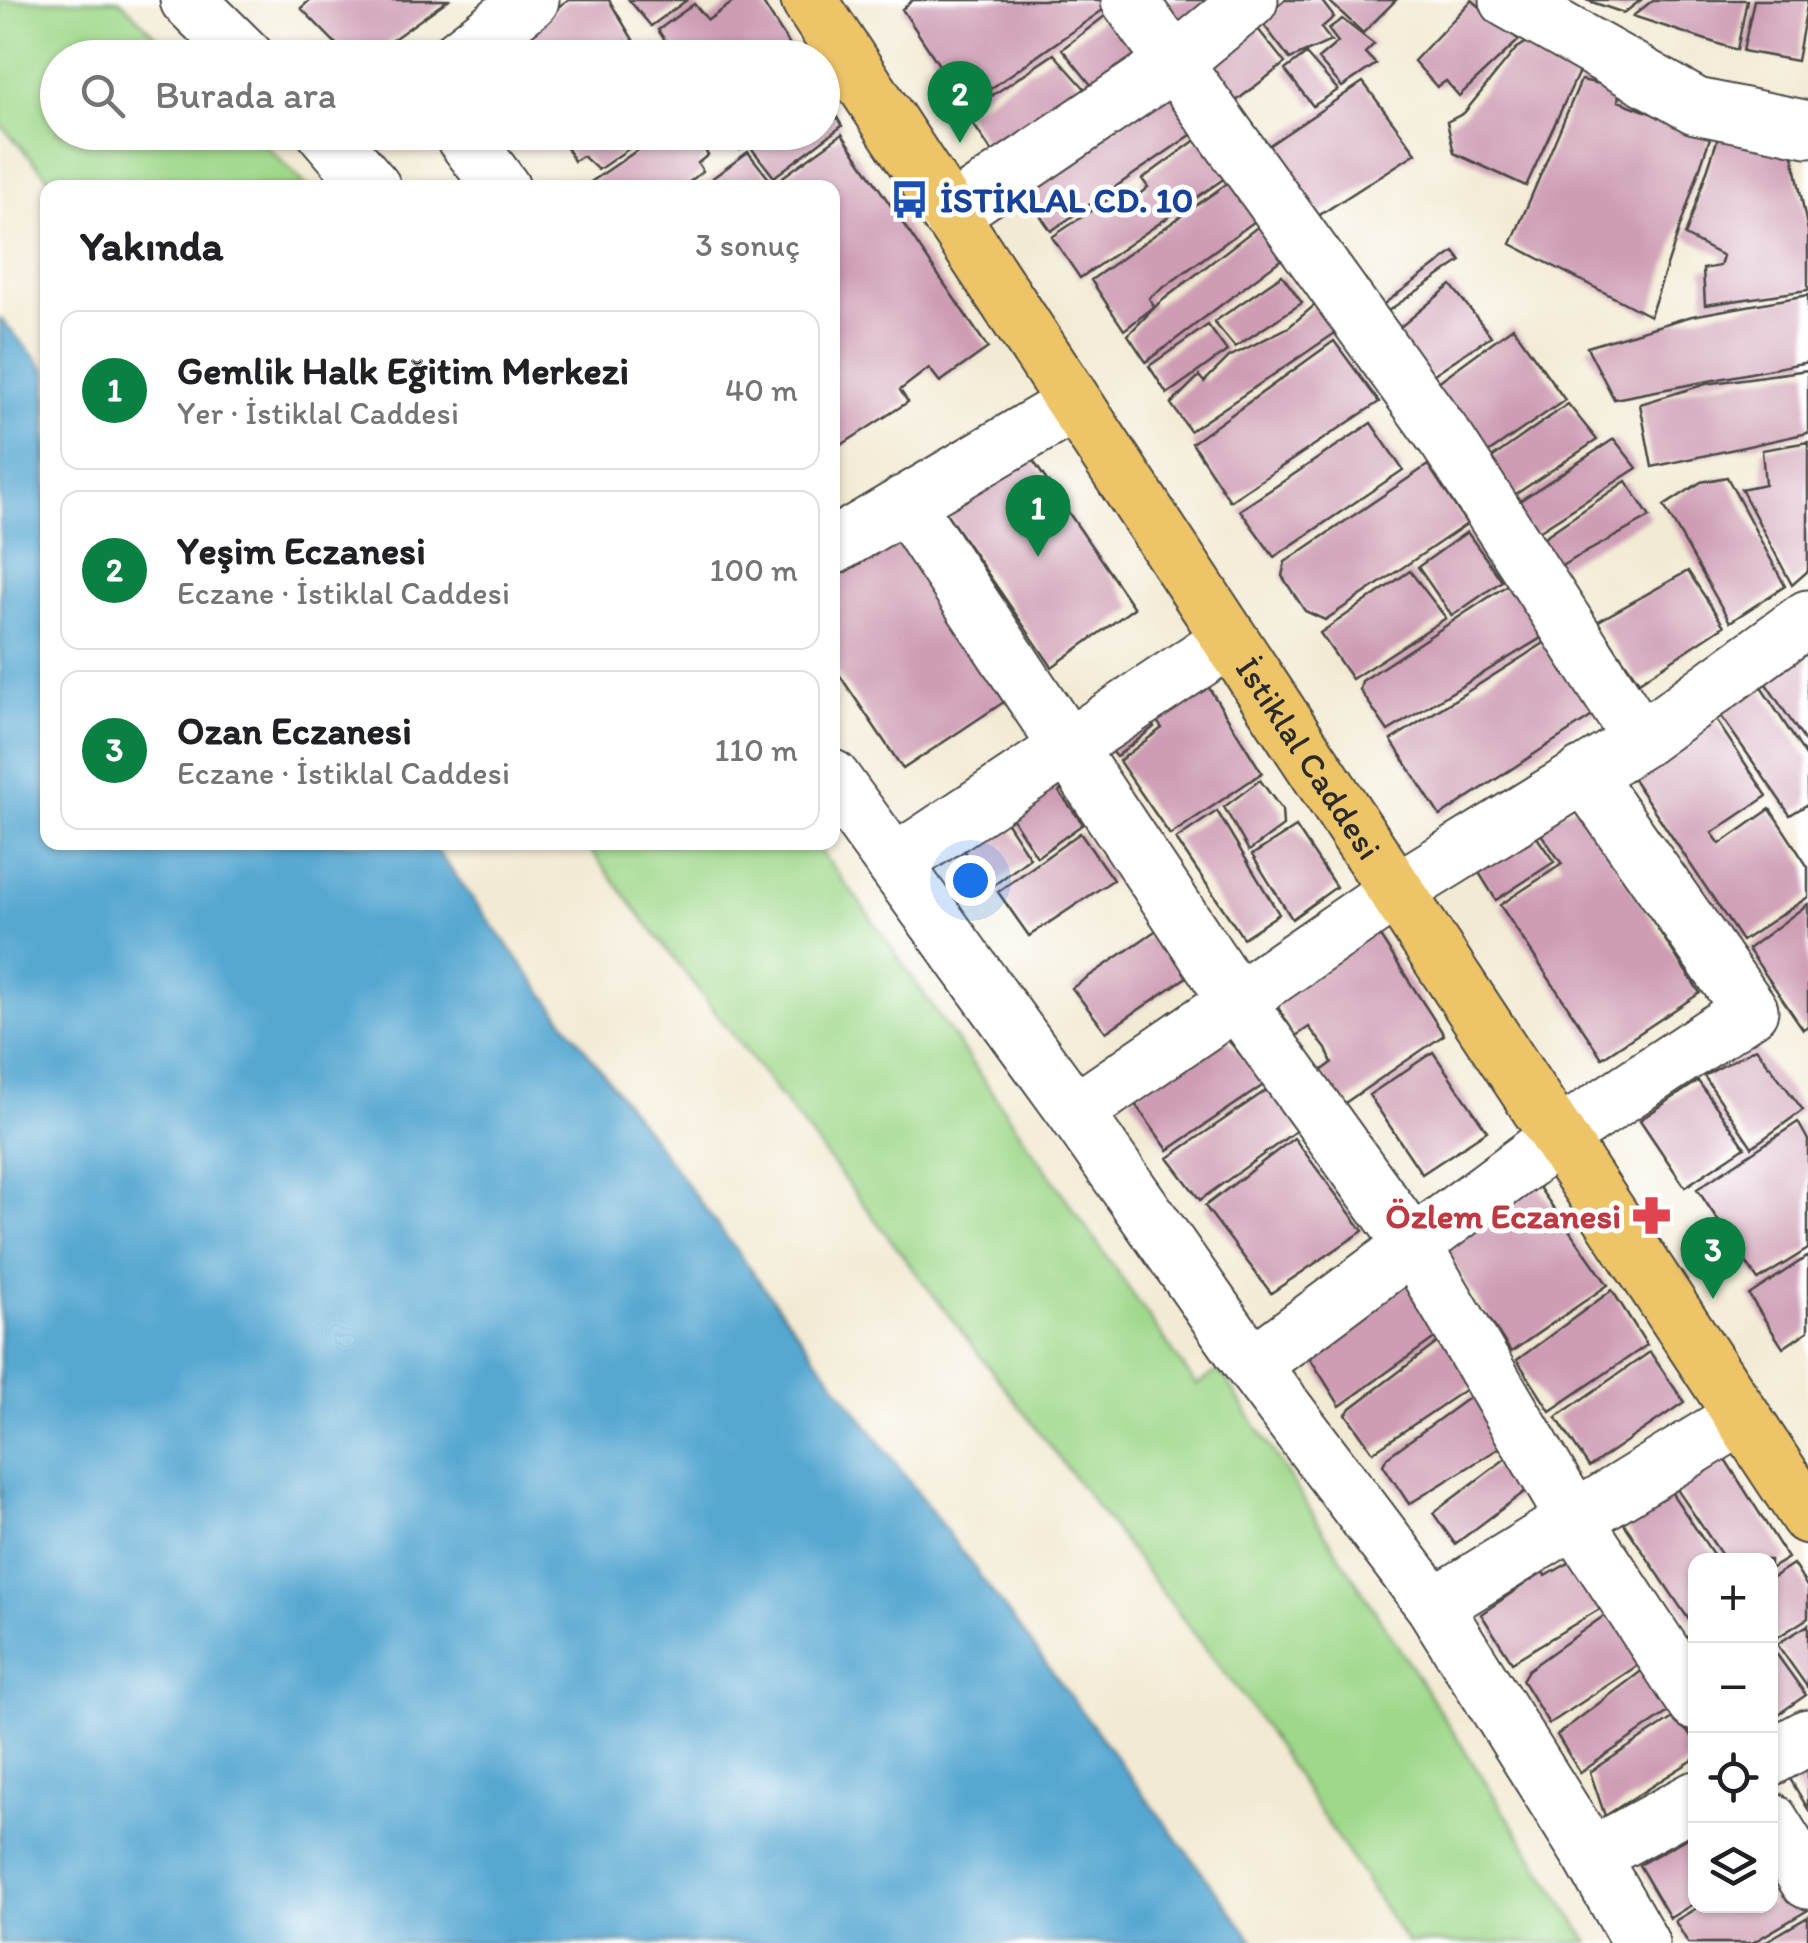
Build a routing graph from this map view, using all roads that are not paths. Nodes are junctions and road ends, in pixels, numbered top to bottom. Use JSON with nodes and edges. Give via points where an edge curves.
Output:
{"nodes":[{"id":1,"x":188,"y":0,"type":"edge"},
{"id":2,"x":531,"y":0,"type":"edge"},
{"id":3,"x":809,"y":0,"type":"edge"},
{"id":4,"x":1129,"y":0,"type":"edge"},
{"id":5,"x":1250,"y":0,"type":"edge"},
{"id":6,"x":1508,"y":0,"type":"edge"},
{"id":7,"x":229,"y":40,"type":"edge"},
{"id":8,"x":479,"y":40,"type":"edge"},
{"id":9,"x":835,"y":40,"type":"edge"},
{"id":10,"x":840,"y":48,"type":"edge"},
{"id":11,"x":1176,"y":62,"type":"junction"},
{"id":12,"x":1808,"y":129,"type":"edge"},
{"id":13,"x":474,"y":150,"type":"edge"},
{"id":14,"x":496,"y":180,"type":"edge"},
{"id":15,"x":949,"y":215,"type":"junction"},
{"id":16,"x":1074,"y":404,"type":"junction"},
{"id":17,"x":906,"y":503,"type":"junction"},
{"id":18,"x":840,"y":542,"type":"edge"},
{"id":19,"x":1808,"y":618,"type":"edge"},
{"id":20,"x":1229,"y":640,"type":"junction"},
{"id":21,"x":1641,"y":740,"type":"junction"},
{"id":22,"x":1067,"y":748,"type":"junction"},
{"id":23,"x":1584,"y":774,"type":"junction"},
{"id":24,"x":840,"y":788,"type":"edge"},
{"id":25,"x":896,"y":862,"type":"junction"},
{"id":26,"x":1398,"y":890,"type":"junction"},
{"id":27,"x":1238,"y":1002,"type":"junction"},
{"id":28,"x":1075,"y":1112,"type":"junction"},
{"id":29,"x":1560,"y":1136,"type":"junction"},
{"id":30,"x":1412,"y":1244,"type":"junction"},
{"id":31,"x":1252,"y":1365,"type":"junction"},
{"id":32,"x":1741,"y":1417,"type":"junction"},
{"id":33,"x":1808,"y":1516,"type":"edge"},
{"id":34,"x":1575,"y":1520,"type":"junction"},
{"id":35,"x":1434,"y":1606,"type":"junction"},
{"id":36,"x":1688,"y":1691,"type":"edge"},
{"id":37,"x":1808,"y":1737,"type":"edge"},
{"id":38,"x":1778,"y":1754,"type":"edge"},
{"id":39,"x":1688,"y":1803,"type":"edge"},
{"id":40,"x":1772,"y":1823,"type":"edge"},
{"id":41,"x":1590,"y":1856,"type":"junction"},
{"id":42,"x":1808,"y":1881,"type":"edge"},
{"id":43,"x":1641,"y":1943,"type":"edge"}],
"edges":[{"from":1,"to":7,"type":"street"},
{"from":2,"to":8,"type":"street"},
{"from":3,"to":9,"type":"main road","name":"İstiklal Caddesi"},
{"from":4,"to":11,"type":"street"},
{"from":5,"to":11,"type":"street"},
{"from":6,"to":12,"type":"street","via":[[1696,106]]},
{"from":10,"to":15,"type":"main road","name":"İstiklal Caddesi"},
{"from":11,"to":15,"type":"street"},
{"from":11,"to":21,"type":"street","via":[[1448,442]]},
{"from":13,"to":14,"type":"street"},
{"from":15,"to":16,"type":"main road","name":"İstiklal Caddesi"},
{"from":16,"to":17,"type":"street"},
{"from":16,"to":20,"type":"main road","name":"İstiklal Caddesi"},
{"from":17,"to":18,"type":"street"},
{"from":17,"to":22,"type":"street"},
{"from":19,"to":21,"type":"street"},
{"from":20,"to":22,"type":"street"},
{"from":20,"to":26,"type":"main road","name":"İstiklal Caddesi"},
{"from":21,"to":23,"type":"street"},
{"from":22,"to":25,"type":"street"},
{"from":22,"to":27,"type":"street"},
{"from":23,"to":26,"type":"street"},
{"from":23,"to":29,"type":"street","via":[[1750,1010]]},
{"from":24,"to":25,"type":"street"},
{"from":25,"to":28,"type":"street"},
{"from":26,"to":27,"type":"street"},
{"from":26,"to":29,"type":"main road","name":"İstiklal Caddesi"},
{"from":27,"to":28,"type":"street"},
{"from":27,"to":30,"type":"street"},
{"from":28,"to":31,"type":"street"},
{"from":29,"to":30,"type":"street"},
{"from":29,"to":32,"type":"main road","name":"İstiklal Caddesi"},
{"from":30,"to":31,"type":"street"},
{"from":30,"to":34,"type":"street"},
{"from":31,"to":35,"type":"street"},
{"from":32,"to":33,"type":"main road","name":"İstiklal Caddesi"},
{"from":32,"to":34,"type":"street"},
{"from":34,"to":35,"type":"street"},
{"from":34,"to":36,"type":"street"},
{"from":35,"to":41,"type":"street"},
{"from":37,"to":38,"type":"street"},
{"from":39,"to":41,"type":"street"},
{"from":40,"to":42,"type":"street"},
{"from":41,"to":43,"type":"street"}]}
